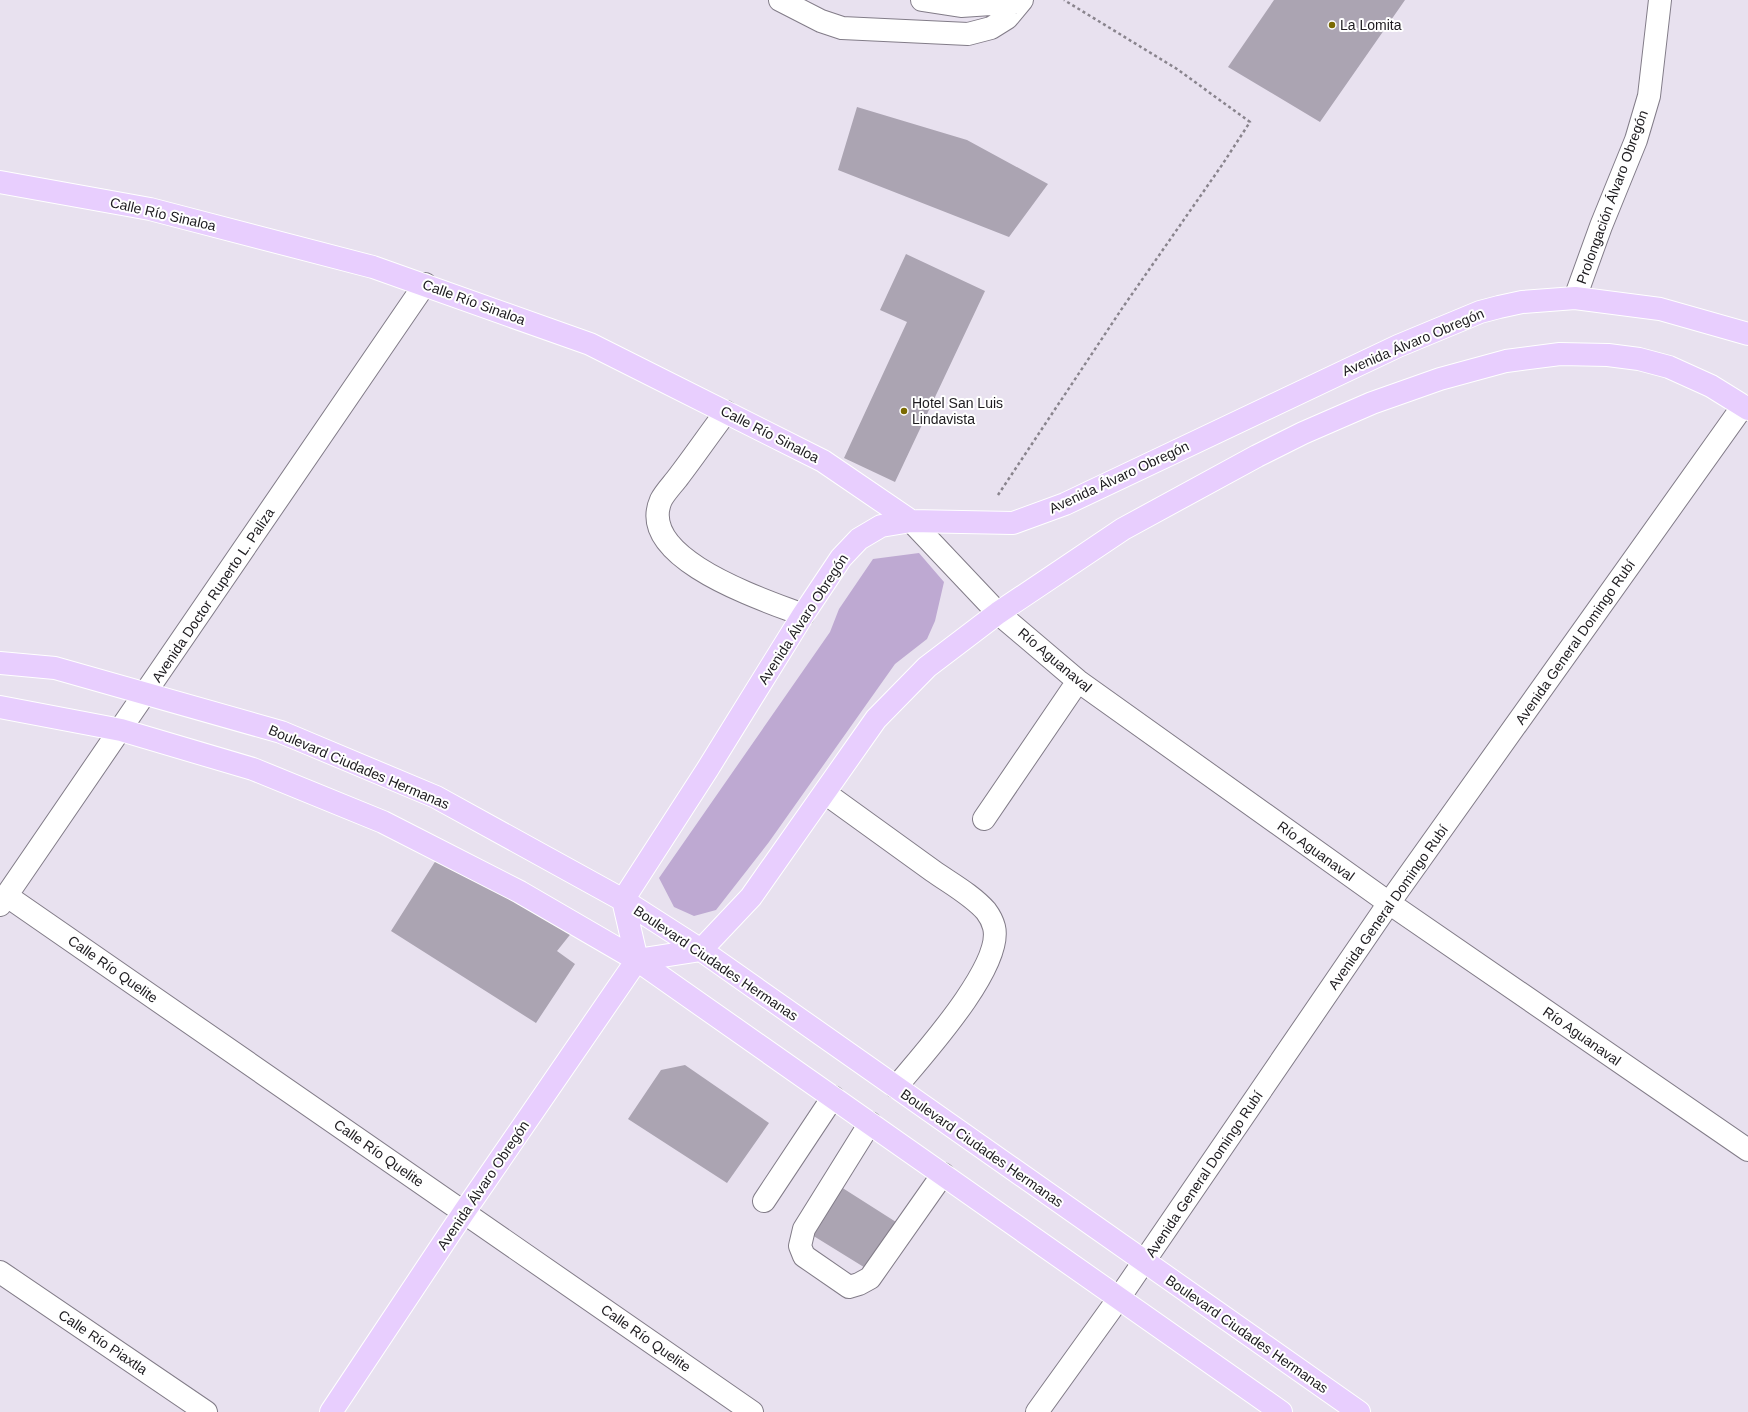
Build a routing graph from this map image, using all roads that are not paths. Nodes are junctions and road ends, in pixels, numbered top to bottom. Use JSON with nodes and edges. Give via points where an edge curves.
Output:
{"nodes":[{"id":1,"x":780,"y":0,"type":"edge"},
{"id":2,"x":922,"y":0,"type":"edge"},
{"id":3,"x":1660,"y":0,"type":"edge"},
{"id":4,"x":1021,"y":1,"type":"edge"},
{"id":5,"x":0,"y":182,"type":"edge"},
{"id":6,"x":425,"y":284,"type":"junction"},
{"id":7,"x":1575,"y":298,"type":"junction"},
{"id":8,"x":1748,"y":334,"type":"edge"},
{"id":9,"x":1746,"y":407,"type":"edge"},
{"id":10,"x":726,"y":412,"type":"junction"},
{"id":11,"x":911,"y":521,"type":"junction"},
{"id":12,"x":998,"y":613,"type":"junction"},
{"id":13,"x":803,"y":615,"type":"junction"},
{"id":14,"x":0,"y":663,"type":"edge"},
{"id":15,"x":1078,"y":681,"type":"junction"},
{"id":16,"x":146,"y":694,"type":"junction"},
{"id":17,"x":0,"y":707,"type":"edge"},
{"id":18,"x":121,"y":730,"type":"junction"},
{"id":19,"x":825,"y":793,"type":"junction"},
{"id":20,"x":984,"y":819,"type":"dead end"},
{"id":21,"x":623,"y":900,"type":"junction"},
{"id":22,"x":3,"y":901,"type":"edge"},
{"id":23,"x":1389,"y":903,"type":"junction"},
{"id":24,"x":701,"y":950,"type":"junction"},
{"id":25,"x":637,"y":960,"type":"junction"},
{"id":26,"x":896,"y":1087,"type":"junction"},
{"id":27,"x":832,"y":1097,"type":"junction"},
{"id":28,"x":870,"y":1122,"type":"junction"},
{"id":29,"x":1748,"y":1150,"type":"edge"},
{"id":30,"x":943,"y":1174,"type":"junction"},
{"id":31,"x":764,"y":1201,"type":"dead end"},
{"id":32,"x":464,"y":1212,"type":"junction"},
{"id":33,"x":1144,"y":1262,"type":"junction"},
{"id":34,"x":0,"y":1272,"type":"edge"},
{"id":35,"x":1119,"y":1298,"type":"junction"},
{"id":36,"x":199,"y":1410,"type":"edge"},
{"id":37,"x":331,"y":1412,"type":"edge"},
{"id":38,"x":752,"y":1412,"type":"edge"},
{"id":39,"x":1037,"y":1412,"type":"edge"},
{"id":40,"x":1281,"y":1412,"type":"edge"},
{"id":41,"x":1359,"y":1412,"type":"edge"}],
"edges":[{"from":1,"to":4,"type":"street","via":[[821,21],[842,28],[968,34],[991,28],[1007,18]]},
{"from":2,"to":4,"type":"street","via":[[961,6]]},
{"from":3,"to":7,"type":"street","name":"Prolongación Álvaro Obregón","via":[[1647,103],[1636,140]]},
{"from":5,"to":6,"type":"main road","name":"Calle Río Sinaloa","via":[[150,209],[373,267]]},
{"from":6,"to":10,"type":"main road","name":"Calle Río Sinaloa","via":[[590,344]]},
{"from":6,"to":16,"type":"street","name":"Avenida Doctor Ruperto L. Paliza"},
{"from":7,"to":8,"type":"main road","name":"Avenida Álvaro Obregón","via":[[1660,309]]},
{"from":7,"to":11,"type":"main road","name":"Avenida Álvaro Obregón","via":[[1522,302],[1480,312],[1398,346],[1065,504],[1013,524]]},
{"from":9,"to":12,"type":"main road","via":[[1711,386],[1669,367],[1639,359],[1608,355],[1560,354],[1506,361],[1440,379],[1372,403],[1257,456],[1123,529]]},
{"from":9,"to":23,"type":"street","name":"Avenida General Domingo Rubí"},
{"from":10,"to":11,"type":"main road","name":"Calle Río Sinaloa","via":[[823,461]]},
{"from":10,"to":13,"type":"street","via":[[661,500],[657,518],[664,537],[674,549],[701,571]]},
{"from":11,"to":12,"type":"street","name":"Río Aguanaval"},
{"from":11,"to":13,"type":"main road","name":"Avenida Álvaro Obregón","via":[[881,526],[859,539],[841,558]]},
{"from":12,"to":15,"type":"street","name":"Río Aguanaval"},
{"from":12,"to":19,"type":"main road","via":[[927,667],[876,719]]},
{"from":13,"to":21,"type":"main road","name":"Avenida Álvaro Obregón"},
{"from":14,"to":16,"type":"main road","name":"Boulevard Ciudades Hermanas","via":[[55,668]]},
{"from":15,"to":20,"type":"street"},
{"from":15,"to":23,"type":"street","name":"Río Aguanaval"},
{"from":16,"to":18,"type":"street","name":"Avenida Doctor Ruperto L. Paliza"},
{"from":16,"to":21,"type":"main road","name":"Boulevard Ciudades Hermanas","via":[[281,732],[436,797]]},
{"from":17,"to":18,"type":"main road"},
{"from":18,"to":22,"type":"street","name":"Avenida Doctor Ruperto L. Paliza"},
{"from":18,"to":25,"type":"main road","via":[[253,769],[383,822],[520,892]]},
{"from":19,"to":24,"type":"main road","via":[[751,897]]},
{"from":19,"to":26,"type":"street","via":[[964,893],[986,912],[994,928],[994,940],[981,976],[961,1008]]},
{"from":21,"to":24,"type":"main road","name":"Boulevard Ciudades Hermanas"},
{"from":21,"to":25,"type":"main road"},
{"from":22,"to":32,"type":"street","name":"Calle Río Quelite"},
{"from":23,"to":29,"type":"street","name":"Río Aguanaval"},
{"from":23,"to":33,"type":"street","name":"Avenida General Domingo Rubí"},
{"from":24,"to":25,"type":"main road"},
{"from":24,"to":26,"type":"main road","name":"Boulevard Ciudades Hermanas"},
{"from":25,"to":27,"type":"main road"},
{"from":25,"to":32,"type":"main road","name":"Avenida Álvaro Obregón"},
{"from":26,"to":33,"type":"main road","name":"Boulevard Ciudades Hermanas"},
{"from":27,"to":28,"type":"main road"},
{"from":27,"to":31,"type":"street"},
{"from":28,"to":30,"type":"main road"},
{"from":28,"to":30,"type":"street","via":[[804,1229],[800,1246],[804,1256],[849,1287],[865,1281],[870,1278]]},
{"from":30,"to":35,"type":"main road"},
{"from":32,"to":37,"type":"main road","name":"Avenida Álvaro Obregón"},
{"from":32,"to":38,"type":"street","name":"Calle Río Quelite"},
{"from":33,"to":35,"type":"street","name":"Avenida General Domingo Rubí"},
{"from":33,"to":41,"type":"main road","name":"Boulevard Ciudades Hermanas"},
{"from":34,"to":36,"type":"street","name":"Calle Río Piaxtla"},
{"from":35,"to":39,"type":"street","name":"Avenida General Domingo Rubí"},
{"from":35,"to":40,"type":"main road"}]}
